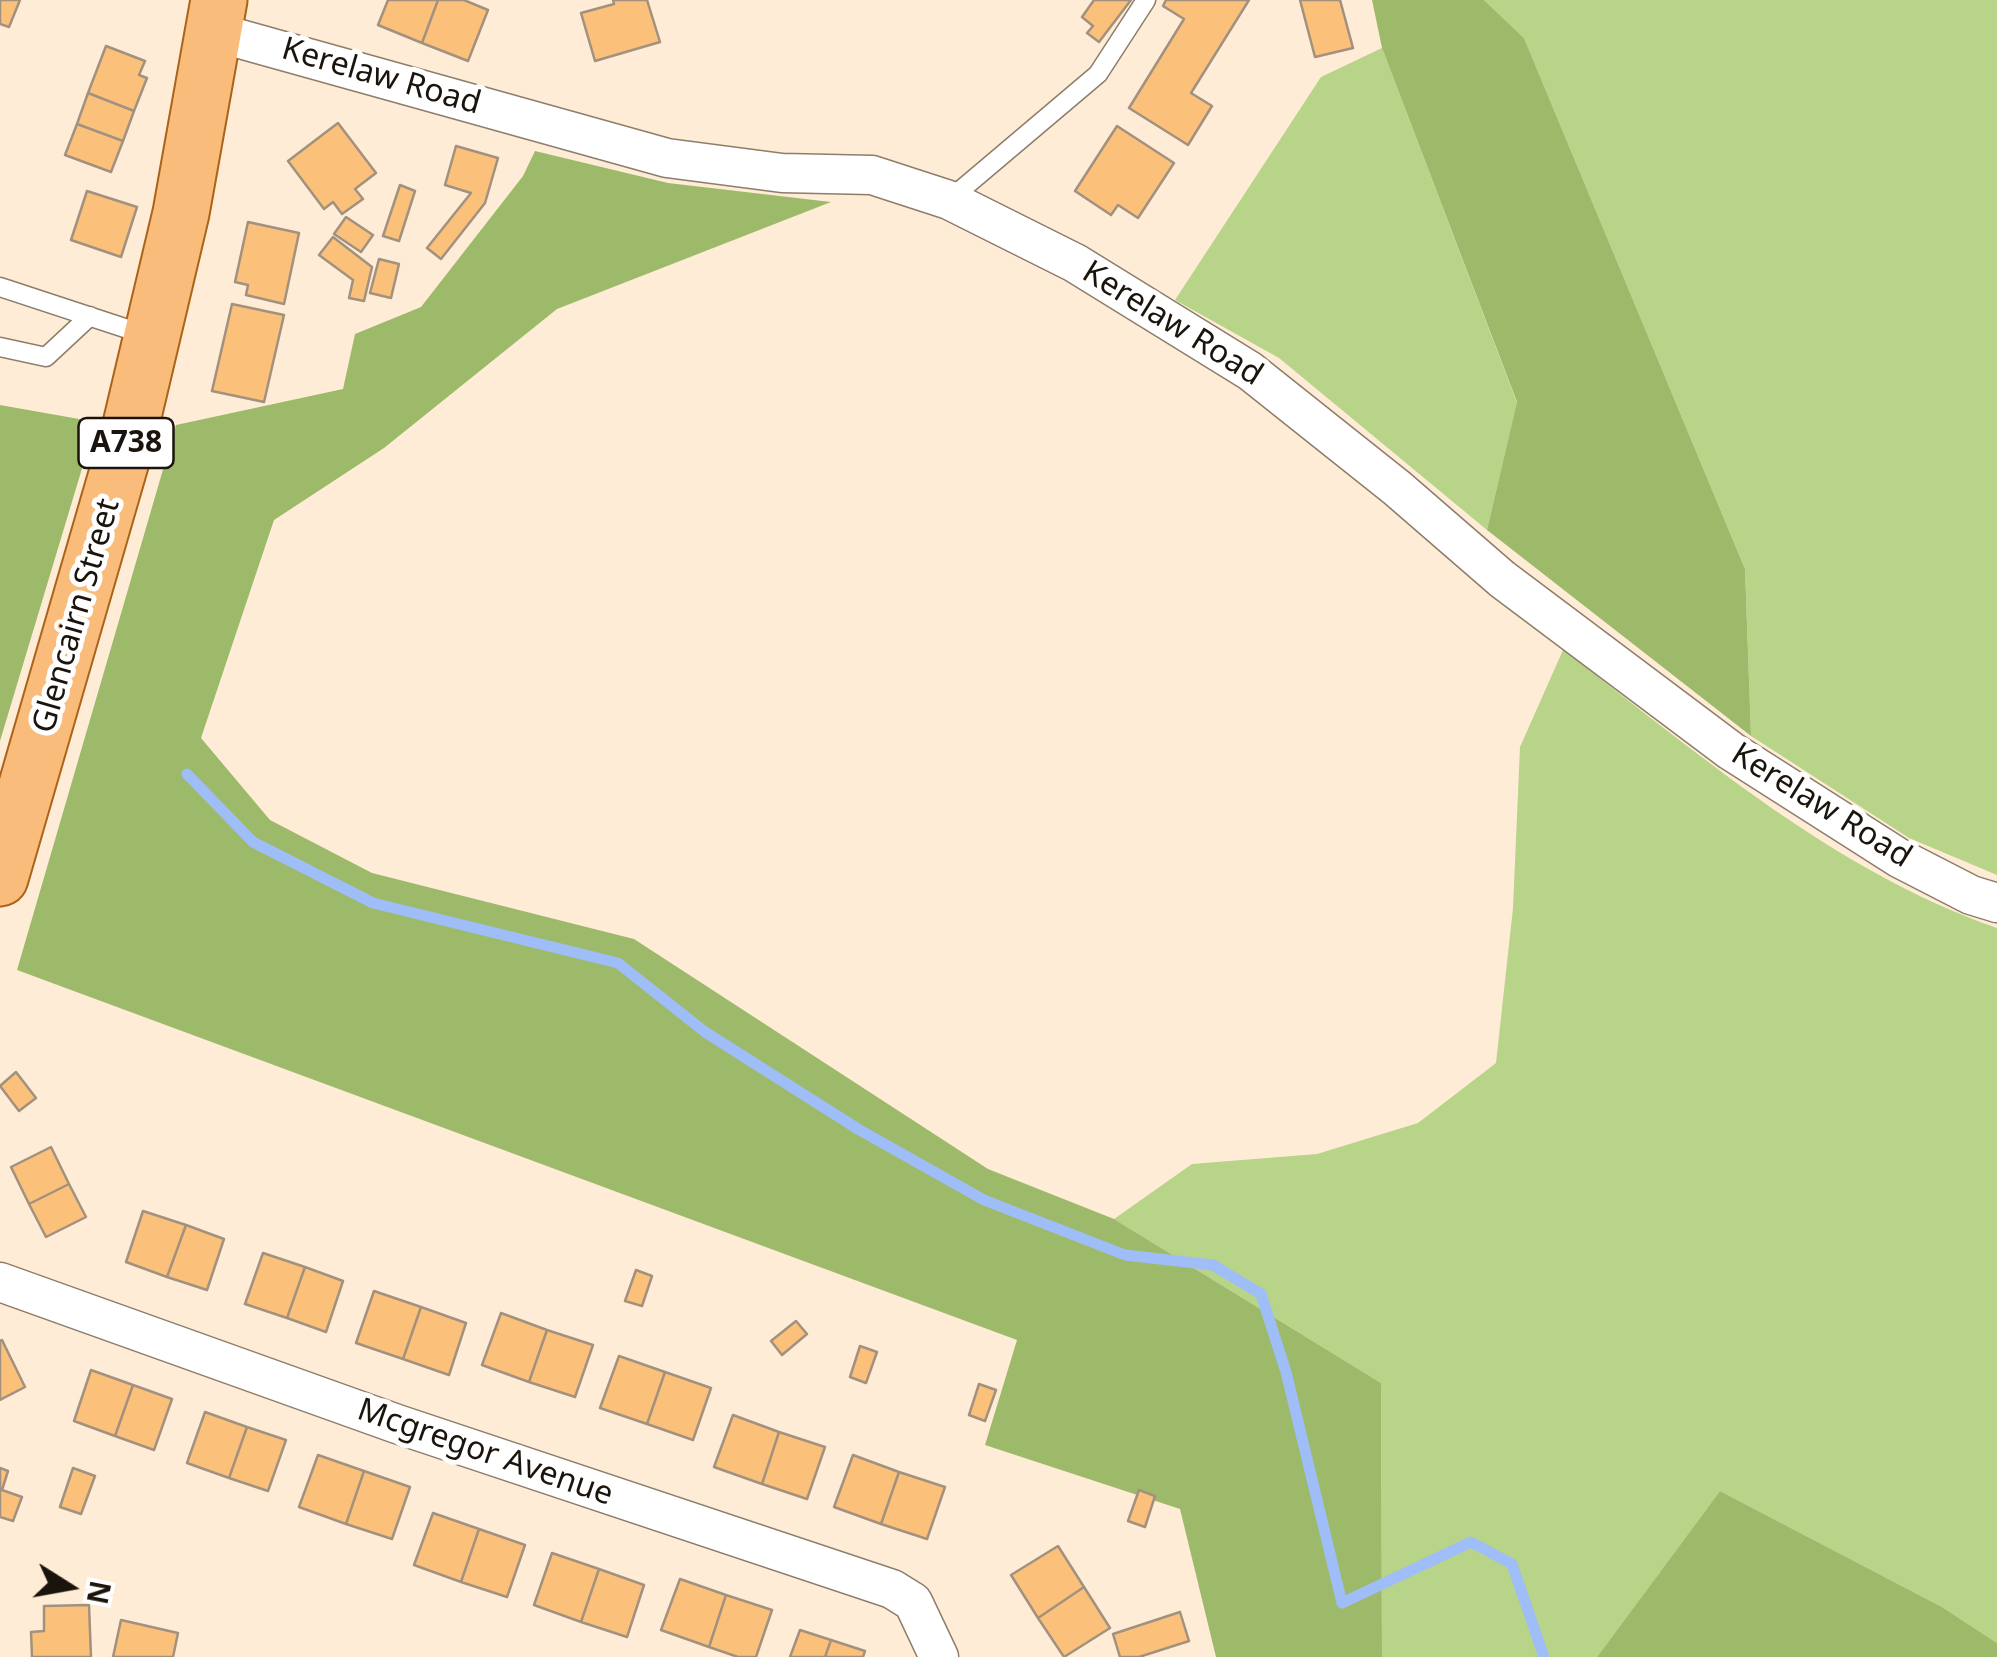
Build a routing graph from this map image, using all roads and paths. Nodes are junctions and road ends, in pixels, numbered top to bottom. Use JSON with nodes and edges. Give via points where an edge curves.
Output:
{"nodes":[{"id":1,"x":1146,"y":0,"type":"edge"},
{"id":2,"x":211,"y":11,"type":"edge"},
{"id":3,"x":949,"y":200,"type":"junction"},
{"id":4,"x":0,"y":287,"type":"edge"},
{"id":5,"x":90,"y":316,"type":"junction"},
{"id":6,"x":152,"y":336,"type":"junction"},
{"id":7,"x":0,"y":347,"type":"edge"},
{"id":8,"x":0,"y":878,"type":"edge"},
{"id":9,"x":1997,"y":903,"type":"edge"},
{"id":10,"x":0,"y":1282,"type":"edge"},
{"id":11,"x":939,"y":1657,"type":"edge"}],
"edges":[{"from":1,"to":3,"type":"lane","via":[[1098,74]]},
{"from":2,"to":3,"type":"street","name":"Kerelaw Road","via":[[666,158],[782,173],[872,175]]},
{"from":2,"to":6,"type":"main road","name":"Glencairn Street","number":"A738","via":[[182,213]]},
{"from":3,"to":9,"type":"street","name":"Kerelaw Road","via":[[1075,263],[1250,371],[1502,578],[1731,752],[1899,858]]},
{"from":4,"to":5,"type":"lane"},
{"from":5,"to":6,"type":"lane"},
{"from":5,"to":7,"type":"lane","via":[[46,357]]},
{"from":6,"to":8,"type":"main road","name":"Glencairn Street","number":"A738"},
{"from":10,"to":11,"type":"street","name":"Mcgregor Avenue","via":[[892,1590],[913,1602]]}]}
